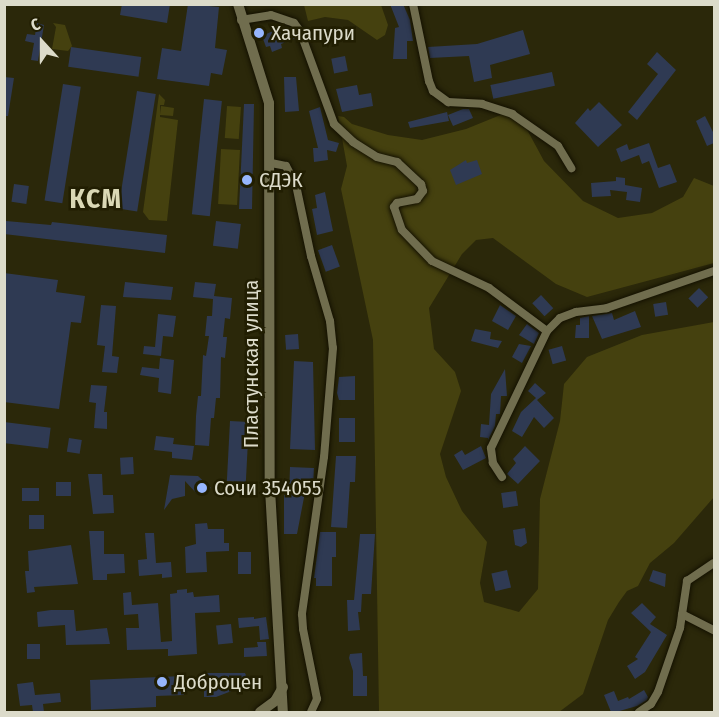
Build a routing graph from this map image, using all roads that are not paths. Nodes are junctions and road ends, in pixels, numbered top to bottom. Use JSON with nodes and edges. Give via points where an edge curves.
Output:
{"nodes":[{"id":1,"x":238,"y":4,"type":"edge"},
{"id":2,"x":413,"y":4,"type":"edge"},
{"id":3,"x":241,"y":20,"type":"junction"},
{"id":4,"x":271,"y":163,"type":"junction"},
{"id":5,"x":571,"y":168,"type":"dead end"},
{"id":6,"x":714,"y":271,"type":"edge"},
{"id":7,"x":547,"y":331,"type":"junction"},
{"id":8,"x":502,"y":477,"type":"dead end"},
{"id":9,"x":714,"y":563,"type":"edge"},
{"id":10,"x":682,"y":614,"type":"junction"},
{"id":11,"x":714,"y":630,"type":"edge"},
{"id":12,"x":283,"y":687,"type":"junction"},
{"id":13,"x":260,"y":712,"type":"edge"},
{"id":14,"x":284,"y":712,"type":"edge"},
{"id":15,"x":311,"y":712,"type":"edge"},
{"id":16,"x":639,"y":712,"type":"edge"}],
"edges":[{"from":1,"to":3,"type":"main road","name":"Пластунская улица"},
{"from":2,"to":5,"type":"street","via":[[433,91],[448,102],[482,104],[512,114],[558,146]]},
{"from":3,"to":4,"type":"main road","name":"Пластунская улица","via":[[268,103]]},
{"from":3,"to":7,"type":"street","via":[[271,15],[294,23],[334,124],[352,142],[377,157],[397,162],[415,177],[423,191],[417,199],[394,207],[402,230],[432,261],[489,288]]},
{"from":4,"to":12,"type":"main road","name":"Пластунская улица","via":[[270,489]]},
{"from":4,"to":15,"type":"street","via":[[286,166],[296,185],[330,321],[333,348],[324,458],[302,614],[317,699]]},
{"from":6,"to":7,"type":"street","via":[[607,308],[576,312],[560,318]]},
{"from":7,"to":8,"type":"street","via":[[491,448],[493,463]]},
{"from":9,"to":10,"type":"street","via":[[687,581]]},
{"from":10,"to":11,"type":"street"},
{"from":10,"to":16,"type":"street","via":[[658,692],[651,704]]},
{"from":12,"to":13,"type":"main road","via":[[275,701]]},
{"from":12,"to":14,"type":"main road","name":"Пластунская улица"}]}
